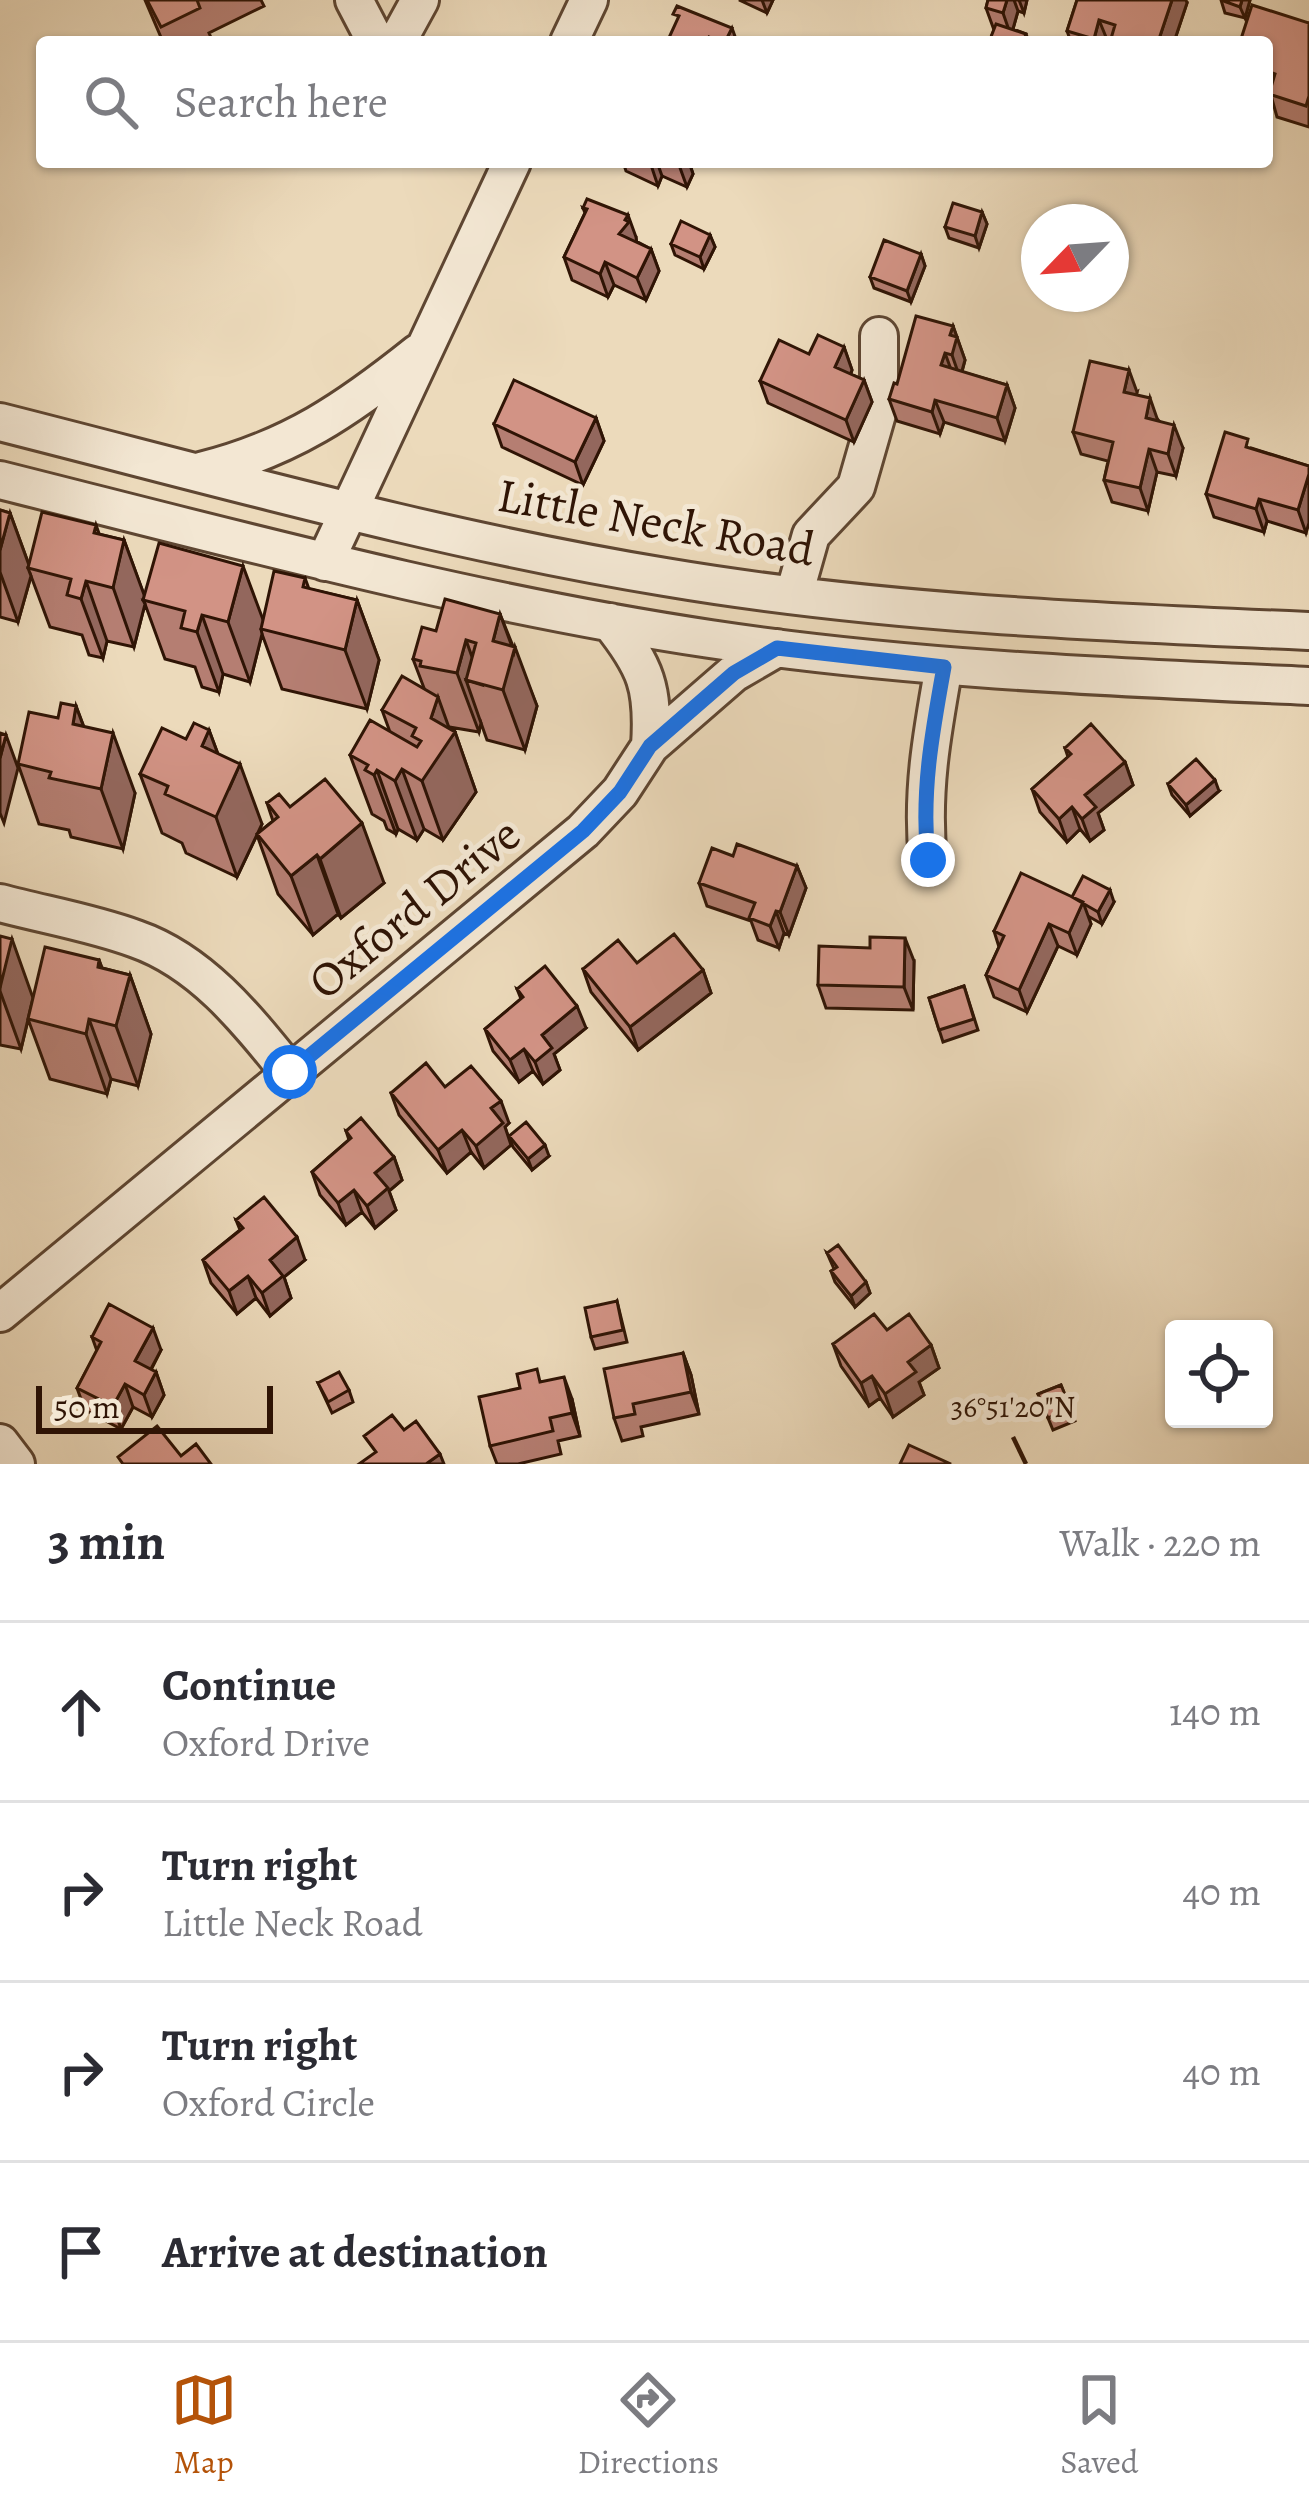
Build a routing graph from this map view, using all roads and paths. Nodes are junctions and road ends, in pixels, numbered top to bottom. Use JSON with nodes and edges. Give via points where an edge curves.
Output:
{"nodes":[{"id":1,"x":354,"y":0,"type":"edge"},
{"id":2,"x":420,"y":0,"type":"edge"},
{"id":3,"x":589,"y":0,"type":"edge"},
{"id":4,"x":373,"y":36,"type":"edge"},
{"id":5,"x":400,"y":36,"type":"edge"},
{"id":6,"x":572,"y":36,"type":"edge"},
{"id":7,"x":501,"y":168,"type":"edge"},
{"id":8,"x":879,"y":336,"type":"dead end"},
{"id":9,"x":426,"y":347,"type":"junction"},
{"id":10,"x":0,"y":422,"type":"edge"},
{"id":11,"x":196,"y":472,"type":"junction"},
{"id":12,"x":0,"y":480,"type":"edge"},
{"id":13,"x":349,"y":511,"type":"junction"},
{"id":14,"x":325,"y":562,"type":"junction"},
{"id":15,"x":794,"y":595,"type":"junction"},
{"id":16,"x":610,"y":622,"type":"junction"},
{"id":17,"x":1309,"y":631,"type":"edge"},
{"id":18,"x":777,"y":648,"type":"junction"},
{"id":19,"x":944,"y":667,"type":"junction"},
{"id":20,"x":1309,"y":686,"type":"edge"},
{"id":21,"x":650,"y":746,"type":"junction"},
{"id":22,"x":928,"y":860,"type":"dead end"},
{"id":23,"x":0,"y":903,"type":"edge"},
{"id":24,"x":290,"y":1072,"type":"junction"},
{"id":25,"x":0,"y":1313,"type":"edge"},
{"id":26,"x":0,"y":1443,"type":"edge"},
{"id":27,"x":16,"y":1464,"type":"edge"}],
"edges":[{"from":1,"to":4,"type":"street"},
{"from":2,"to":5,"type":"street"},
{"from":3,"to":6,"type":"street"},
{"from":7,"to":9,"type":"street"},
{"from":8,"to":15,"type":"street","via":[[879,407],[856,488],[811,535]]},
{"from":9,"to":11,"type":"street","via":[[298,437]]},
{"from":9,"to":13,"type":"street"},
{"from":10,"to":11,"type":"street","name":"Little Neck Road"},
{"from":11,"to":13,"type":"street","name":"Little Neck Road"},
{"from":12,"to":14,"type":"street"},
{"from":13,"to":14,"type":"street"},
{"from":13,"to":15,"type":"street","name":"Little Neck Road","via":[[529,552]]},
{"from":14,"to":16,"type":"street"},
{"from":15,"to":17,"type":"street","name":"Little Neck Road","via":[[1058,620]]},
{"from":16,"to":18,"type":"street"},
{"from":16,"to":21,"type":"street","via":[[652,692]]},
{"from":18,"to":19,"type":"street"},
{"from":18,"to":21,"type":"street","name":"Oxford Drive","via":[[734,673]]},
{"from":19,"to":20,"type":"street"},
{"from":19,"to":22,"type":"street","via":[[926,764]]},
{"from":21,"to":24,"type":"street","name":"Oxford Drive","via":[[583,831]]},
{"from":23,"to":24,"type":"street","via":[[138,939],[173,956],[247,1020]]},
{"from":24,"to":25,"type":"street","name":"Oxford Drive"},
{"from":26,"to":27,"type":"street"}]}
